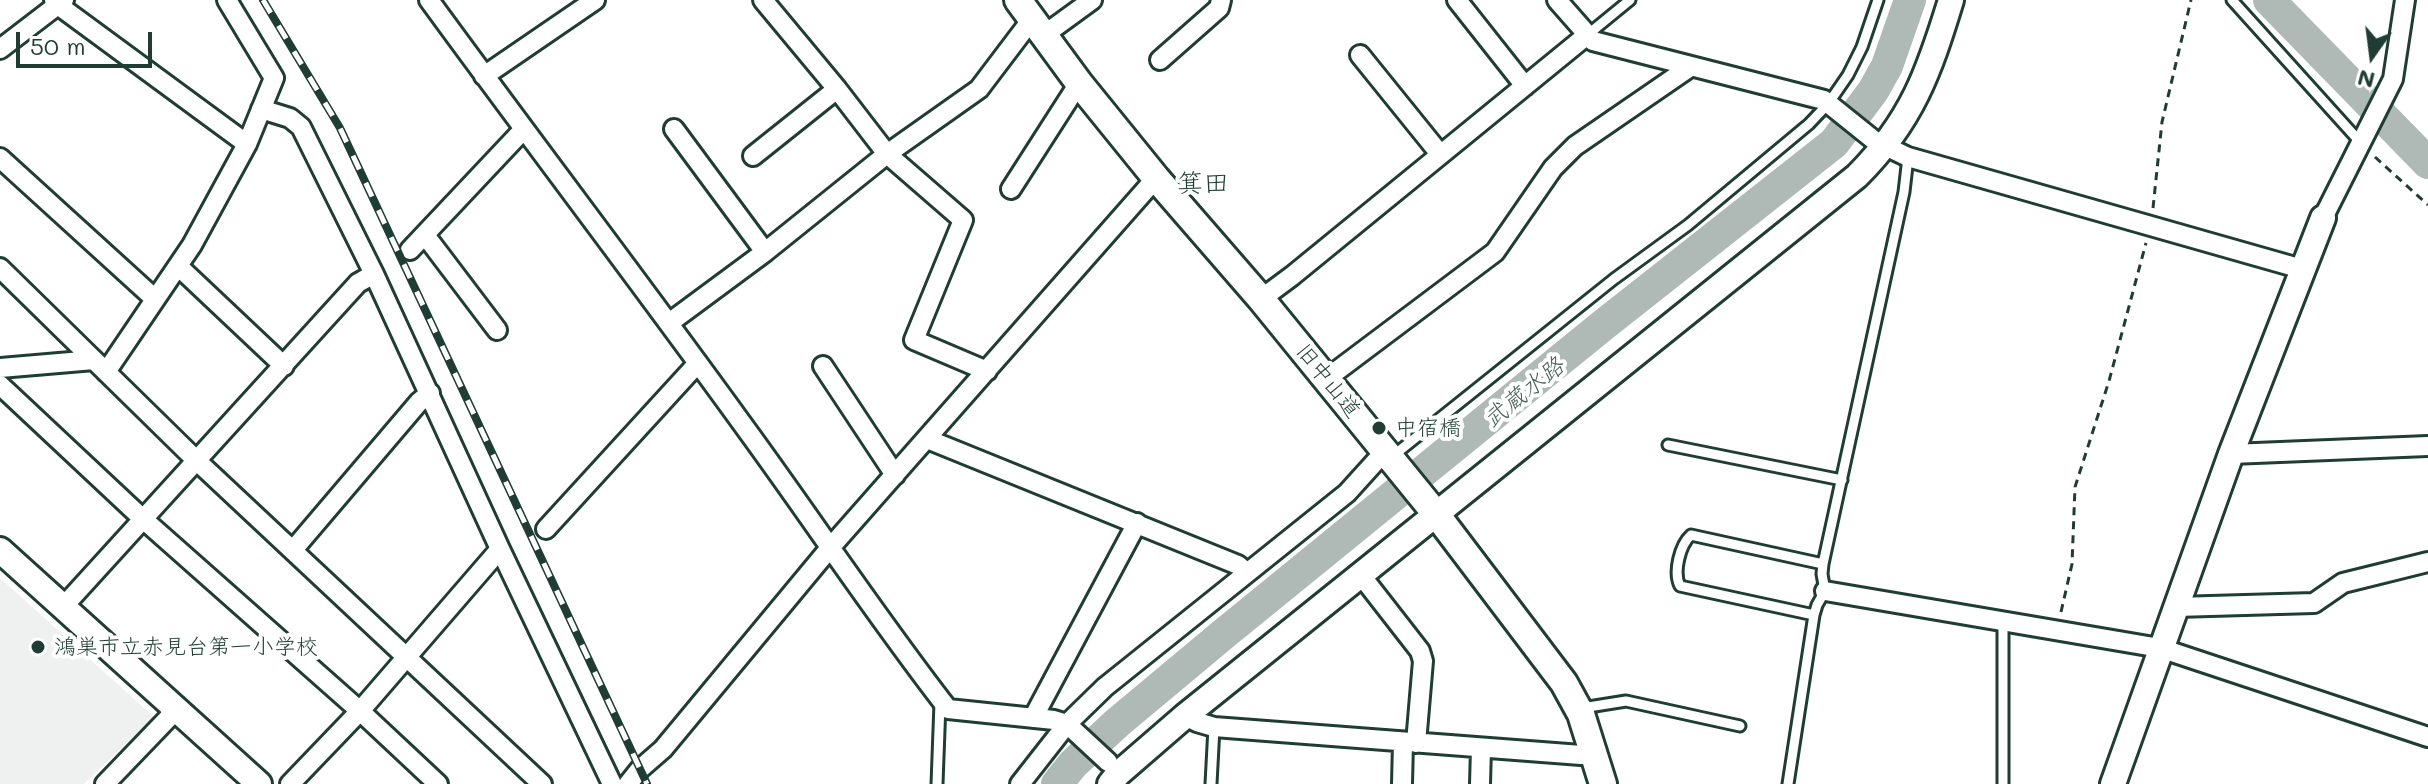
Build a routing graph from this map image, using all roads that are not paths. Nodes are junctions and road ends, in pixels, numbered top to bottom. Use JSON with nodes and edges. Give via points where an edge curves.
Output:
{"nodes":[{"id":1,"x":227,"y":0,"type":"edge"},
{"id":2,"x":429,"y":0,"type":"edge"},
{"id":3,"x":562,"y":0,"type":"edge"},
{"id":4,"x":595,"y":0,"type":"edge"},
{"id":5,"x":763,"y":0,"type":"edge"},
{"id":6,"x":1092,"y":0,"type":"edge"},
{"id":7,"x":1221,"y":0,"type":"edge"},
{"id":8,"x":1457,"y":0,"type":"edge"},
{"id":9,"x":1557,"y":0,"type":"edge"},
{"id":10,"x":1630,"y":0,"type":"edge"},
{"id":11,"x":1878,"y":0,"type":"edge"},
{"id":12,"x":1951,"y":0,"type":"edge"},
{"id":13,"x":2232,"y":0,"type":"edge"},
{"id":14,"x":2405,"y":0,"type":"edge"},
{"id":15,"x":59,"y":2,"type":"edge"},
{"id":16,"x":574,"y":16,"type":"junction"},
{"id":17,"x":1031,"y":18,"type":"edge"},
{"id":18,"x":1586,"y":36,"type":"junction"},
{"id":19,"x":0,"y":49,"type":"edge"},
{"id":20,"x":1360,"y":55,"type":"dead end"},
{"id":21,"x":1160,"y":60,"type":"dead end"},
{"id":22,"x":1690,"y":67,"type":"junction"},
{"id":23,"x":484,"y":76,"type":"junction"},
{"id":24,"x":1079,"y":83,"type":"junction"},
{"id":25,"x":1525,"y":86,"type":"junction"},
{"id":26,"x":837,"y":89,"type":"junction"},
{"id":27,"x":1832,"y":107,"type":"junction"},
{"id":28,"x":261,"y":109,"type":"junction"},
{"id":29,"x":524,"y":129,"type":"junction"},
{"id":30,"x":674,"y":129,"type":"dead end"},
{"id":31,"x":2364,"y":139,"type":"junction"},
{"id":32,"x":1878,"y":143,"type":"junction"},
{"id":33,"x":247,"y":144,"type":"junction"},
{"id":34,"x":887,"y":154,"type":"junction"},
{"id":35,"x":1440,"y":154,"type":"junction"},
{"id":36,"x":753,"y":156,"type":"dead end"},
{"id":37,"x":1908,"y":157,"type":"junction"},
{"id":38,"x":0,"y":158,"type":"edge"},
{"id":39,"x":1156,"y":178,"type":"junction"},
{"id":40,"x":1011,"y":189,"type":"dead end"},
{"id":41,"x":2323,"y":218,"type":"joint"},
{"id":42,"x":425,"y":235,"type":"junction"},
{"id":43,"x":410,"y":250,"type":"dead end"},
{"id":44,"x":765,"y":252,"type":"junction"},
{"id":45,"x":178,"y":266,"type":"junction"},
{"id":46,"x":0,"y":268,"type":"edge"},
{"id":47,"x":2302,"y":269,"type":"junction"},
{"id":48,"x":374,"y":274,"type":"junction"},
{"id":49,"x":155,"y":299,"type":"junction"},
{"id":50,"x":1261,"y":299,"type":"junction"},
{"id":51,"x":669,"y":323,"type":"junction"},
{"id":52,"x":497,"y":330,"type":"dead end"},
{"id":53,"x":698,"y":363,"type":"junction"},
{"id":54,"x":100,"y":366,"type":"junction"},
{"id":55,"x":284,"y":366,"type":"junction"},
{"id":56,"x":823,"y":366,"type":"dead end"},
{"id":57,"x":0,"y":368,"type":"edge"},
{"id":58,"x":987,"y":371,"type":"junction"},
{"id":59,"x":1326,"y":379,"type":"junction"},
{"id":60,"x":0,"y":385,"type":"edge"},
{"id":61,"x":430,"y":393,"type":"junction"},
{"id":62,"x":927,"y":439,"type":"junction"},
{"id":63,"x":1668,"y":445,"type":"dead end"},
{"id":64,"x":2428,"y":446,"type":"edge"},
{"id":65,"x":2231,"y":454,"type":"junction"},
{"id":66,"x":1390,"y":457,"type":"junction"},
{"id":67,"x":197,"y":461,"type":"junction"},
{"id":68,"x":895,"y":475,"type":"junction"},
{"id":69,"x":1842,"y":480,"type":"junction"},
{"id":70,"x":1433,"y":510,"type":"junction"},
{"id":71,"x":143,"y":519,"type":"junction"},
{"id":72,"x":1137,"y":523,"type":"junction"},
{"id":73,"x":546,"y":529,"type":"dead end"},
{"id":74,"x":500,"y":549,"type":"junction"},
{"id":75,"x":829,"y":549,"type":"junction"},
{"id":76,"x":0,"y":550,"type":"edge"},
{"id":77,"x":293,"y":550,"type":"junction"},
{"id":78,"x":2428,"y":562,"type":"edge"},
{"id":79,"x":1823,"y":564,"type":"junction"},
{"id":80,"x":1246,"y":572,"type":"junction"},
{"id":81,"x":1360,"y":574,"type":"junction"},
{"id":82,"x":1825,"y":591,"type":"junction"},
{"id":83,"x":63,"y":607,"type":"junction"},
{"id":84,"x":2176,"y":607,"type":"junction"},
{"id":85,"x":1814,"y":615,"type":"junction"},
{"id":86,"x":2003,"y":622,"type":"junction"},
{"id":87,"x":2160,"y":648,"type":"junction"},
{"id":88,"x":407,"y":657,"type":"junction"},
{"id":89,"x":940,"y":699,"type":"junction"},
{"id":90,"x":1579,"y":708,"type":"junction"},
{"id":91,"x":177,"y":709,"type":"junction"},
{"id":92,"x":360,"y":711,"type":"junction"},
{"id":93,"x":1185,"y":716,"type":"junction"},
{"id":94,"x":1033,"y":718,"type":"junction"},
{"id":95,"x":1740,"y":726,"type":"dead end"},
{"id":96,"x":1214,"y":727,"type":"junction"},
{"id":97,"x":1072,"y":728,"type":"junction"},
{"id":98,"x":2428,"y":737,"type":"edge"},
{"id":99,"x":1410,"y":742,"type":"junction"},
{"id":100,"x":1481,"y":748,"type":"junction"},
{"id":101,"x":1593,"y":753,"type":"junction"},
{"id":102,"x":1112,"y":773,"type":"edge"},
{"id":103,"x":115,"y":781,"type":"edge"},
{"id":104,"x":259,"y":784,"type":"edge"},
{"id":105,"x":290,"y":784,"type":"edge"},
{"id":106,"x":438,"y":784,"type":"edge"},
{"id":107,"x":542,"y":784,"type":"edge"},
{"id":108,"x":612,"y":784,"type":"edge"},
{"id":109,"x":628,"y":784,"type":"edge"},
{"id":110,"x":937,"y":784,"type":"edge"},
{"id":111,"x":1020,"y":784,"type":"edge"},
{"id":112,"x":1211,"y":784,"type":"edge"},
{"id":113,"x":1402,"y":784,"type":"edge"},
{"id":114,"x":1480,"y":784,"type":"edge"},
{"id":115,"x":1602,"y":784,"type":"edge"},
{"id":116,"x":1619,"y":784,"type":"edge"},
{"id":117,"x":1788,"y":784,"type":"edge"},
{"id":118,"x":2003,"y":784,"type":"edge"},
{"id":119,"x":2113,"y":784,"type":"edge"}],
"edges":[{"from":1,"to":28,"type":"street","via":[[274,78]]},
{"from":2,"to":23,"type":"street"},
{"from":3,"to":16,"type":"street"},
{"from":4,"to":16,"type":"street"},
{"from":5,"to":26,"type":"street"},
{"from":6,"to":17,"type":"street"},
{"from":7,"to":21,"type":"street","via":[[1219,8]]},
{"from":8,"to":25,"type":"street"},
{"from":9,"to":18,"type":"street"},
{"from":10,"to":18,"type":"lane"},
{"from":11,"to":27,"type":"lane"},
{"from":12,"to":32,"type":"street","via":[[1925,81],[1909,112]]},
{"from":13,"to":31,"type":"lane"},
{"from":14,"to":31,"type":"street","via":[[2393,79]]},
{"from":15,"to":19,"type":"street"},
{"from":15,"to":33,"type":"street"},
{"from":16,"to":23,"type":"street"},
{"from":17,"to":24,"type":"main road","name":"旧中山道"},
{"from":17,"to":34,"type":"street","via":[[979,89]]},
{"from":18,"to":22,"type":"street"},
{"from":18,"to":25,"type":"street"},
{"from":20,"to":35,"type":"street"},
{"from":22,"to":27,"type":"street","via":[[1824,100]]},
{"from":22,"to":59,"type":"street","via":[[1575,146],[1553,168],[1495,252]]},
{"from":23,"to":29,"type":"street"},
{"from":24,"to":39,"type":"main road","name":"旧中山道"},
{"from":24,"to":40,"type":"street"},
{"from":25,"to":35,"type":"street"},
{"from":26,"to":34,"type":"street"},
{"from":26,"to":36,"type":"street"},
{"from":27,"to":32,"type":"street"},
{"from":27,"to":66,"type":"lane"},
{"from":28,"to":33,"type":"street"},
{"from":28,"to":48,"type":"street","via":[[301,127]]},
{"from":29,"to":42,"type":"street"},
{"from":29,"to":51,"type":"street"},
{"from":30,"to":44,"type":"street"},
{"from":31,"to":41,"type":"street"},
{"from":32,"to":37,"type":"street"},
{"from":32,"to":70,"type":"street","via":[[1857,176],[1833,197]]},
{"from":33,"to":45,"type":"street"},
{"from":34,"to":44,"type":"street"},
{"from":34,"to":58,"type":"street","via":[[963,220],[914,340]]},
{"from":35,"to":50,"type":"street"},
{"from":37,"to":47,"type":"street"},
{"from":37,"to":69,"type":"lane"},
{"from":38,"to":49,"type":"street"},
{"from":39,"to":50,"type":"main road","name":"旧中山道"},
{"from":39,"to":58,"type":"street"},
{"from":41,"to":47,"type":"street"},
{"from":42,"to":43,"type":"street"},
{"from":42,"to":52,"type":"street"},
{"from":44,"to":51,"type":"street"},
{"from":45,"to":49,"type":"street"},
{"from":45,"to":55,"type":"street"},
{"from":46,"to":54,"type":"street"},
{"from":47,"to":65,"type":"street"},
{"from":48,"to":55,"type":"street","via":[[358,283]]},
{"from":48,"to":61,"type":"street"},
{"from":49,"to":54,"type":"street"},
{"from":50,"to":59,"type":"main road","name":"旧中山道"},
{"from":51,"to":53,"type":"street"},
{"from":53,"to":73,"type":"street"},
{"from":53,"to":75,"type":"street"},
{"from":54,"to":57,"type":"street"},
{"from":54,"to":67,"type":"street"},
{"from":55,"to":67,"type":"street"},
{"from":56,"to":68,"type":"street"},
{"from":58,"to":62,"type":"street"},
{"from":59,"to":66,"type":"main road","name":"旧中山道"},
{"from":60,"to":71,"type":"street"},
{"from":61,"to":74,"type":"street"},
{"from":61,"to":77,"type":"street"},
{"from":62,"to":68,"type":"street"},
{"from":62,"to":72,"type":"street"},
{"from":63,"to":69,"type":"lane"},
{"from":64,"to":65,"type":"street"},
{"from":65,"to":84,"type":"street"},
{"from":66,"to":70,"type":"main road","name":"旧中山道"},
{"from":66,"to":80,"type":"street"},
{"from":67,"to":71,"type":"street"},
{"from":67,"to":77,"type":"street"},
{"from":68,"to":75,"type":"street"},
{"from":69,"to":79,"type":"lane"},
{"from":70,"to":81,"type":"street"},
{"from":70,"to":90,"type":"main road","name":"旧中山道"},
{"from":71,"to":83,"type":"street"},
{"from":71,"to":92,"type":"street"},
{"from":72,"to":80,"type":"street"},
{"from":72,"to":94,"type":"street"},
{"from":74,"to":88,"type":"street"},
{"from":74,"to":108,"type":"street"},
{"from":75,"to":89,"type":"street"},
{"from":75,"to":109,"type":"street"},
{"from":76,"to":83,"type":"street"},
{"from":77,"to":88,"type":"street"},
{"from":78,"to":84,"type":"street","via":[[2343,583],[2314,603]]},
{"from":79,"to":82,"type":"lane"},
{"from":79,"to":85,"type":"lane","via":[[1691,535],[1683,542],[1676,579],[1680,586]]},
{"from":80,"to":97,"type":"street","via":[[1105,687]]},
{"from":81,"to":93,"type":"street"},
{"from":81,"to":99,"type":"street","via":[[1423,661]]},
{"from":82,"to":85,"type":"lane"},
{"from":82,"to":86,"type":"street"},
{"from":83,"to":91,"type":"street"},
{"from":84,"to":87,"type":"street"},
{"from":85,"to":117,"type":"lane"},
{"from":86,"to":87,"type":"street"},
{"from":86,"to":118,"type":"lane"},
{"from":87,"to":98,"type":"street"},
{"from":87,"to":119,"type":"street"},
{"from":88,"to":92,"type":"street"},
{"from":88,"to":107,"type":"street"},
{"from":89,"to":94,"type":"street","via":[[948,709]]},
{"from":89,"to":110,"type":"lane"},
{"from":90,"to":95,"type":"lane","via":[[1626,701]]},
{"from":90,"to":101,"type":"main road","name":"旧中山道"},
{"from":91,"to":103,"type":"street"},
{"from":91,"to":104,"type":"street"},
{"from":92,"to":105,"type":"street"},
{"from":92,"to":106,"type":"street"},
{"from":93,"to":96,"type":"street"},
{"from":93,"to":102,"type":"street"},
{"from":94,"to":97,"type":"street"},
{"from":96,"to":99,"type":"street"},
{"from":96,"to":112,"type":"lane"},
{"from":97,"to":102,"type":"street"},
{"from":97,"to":111,"type":"street"},
{"from":99,"to":100,"type":"street"},
{"from":99,"to":113,"type":"street"},
{"from":100,"to":101,"type":"street"},
{"from":100,"to":114,"type":"street"},
{"from":101,"to":115,"type":"main road","name":"旧中山道"},
{"from":115,"to":116,"type":"street"}]}
